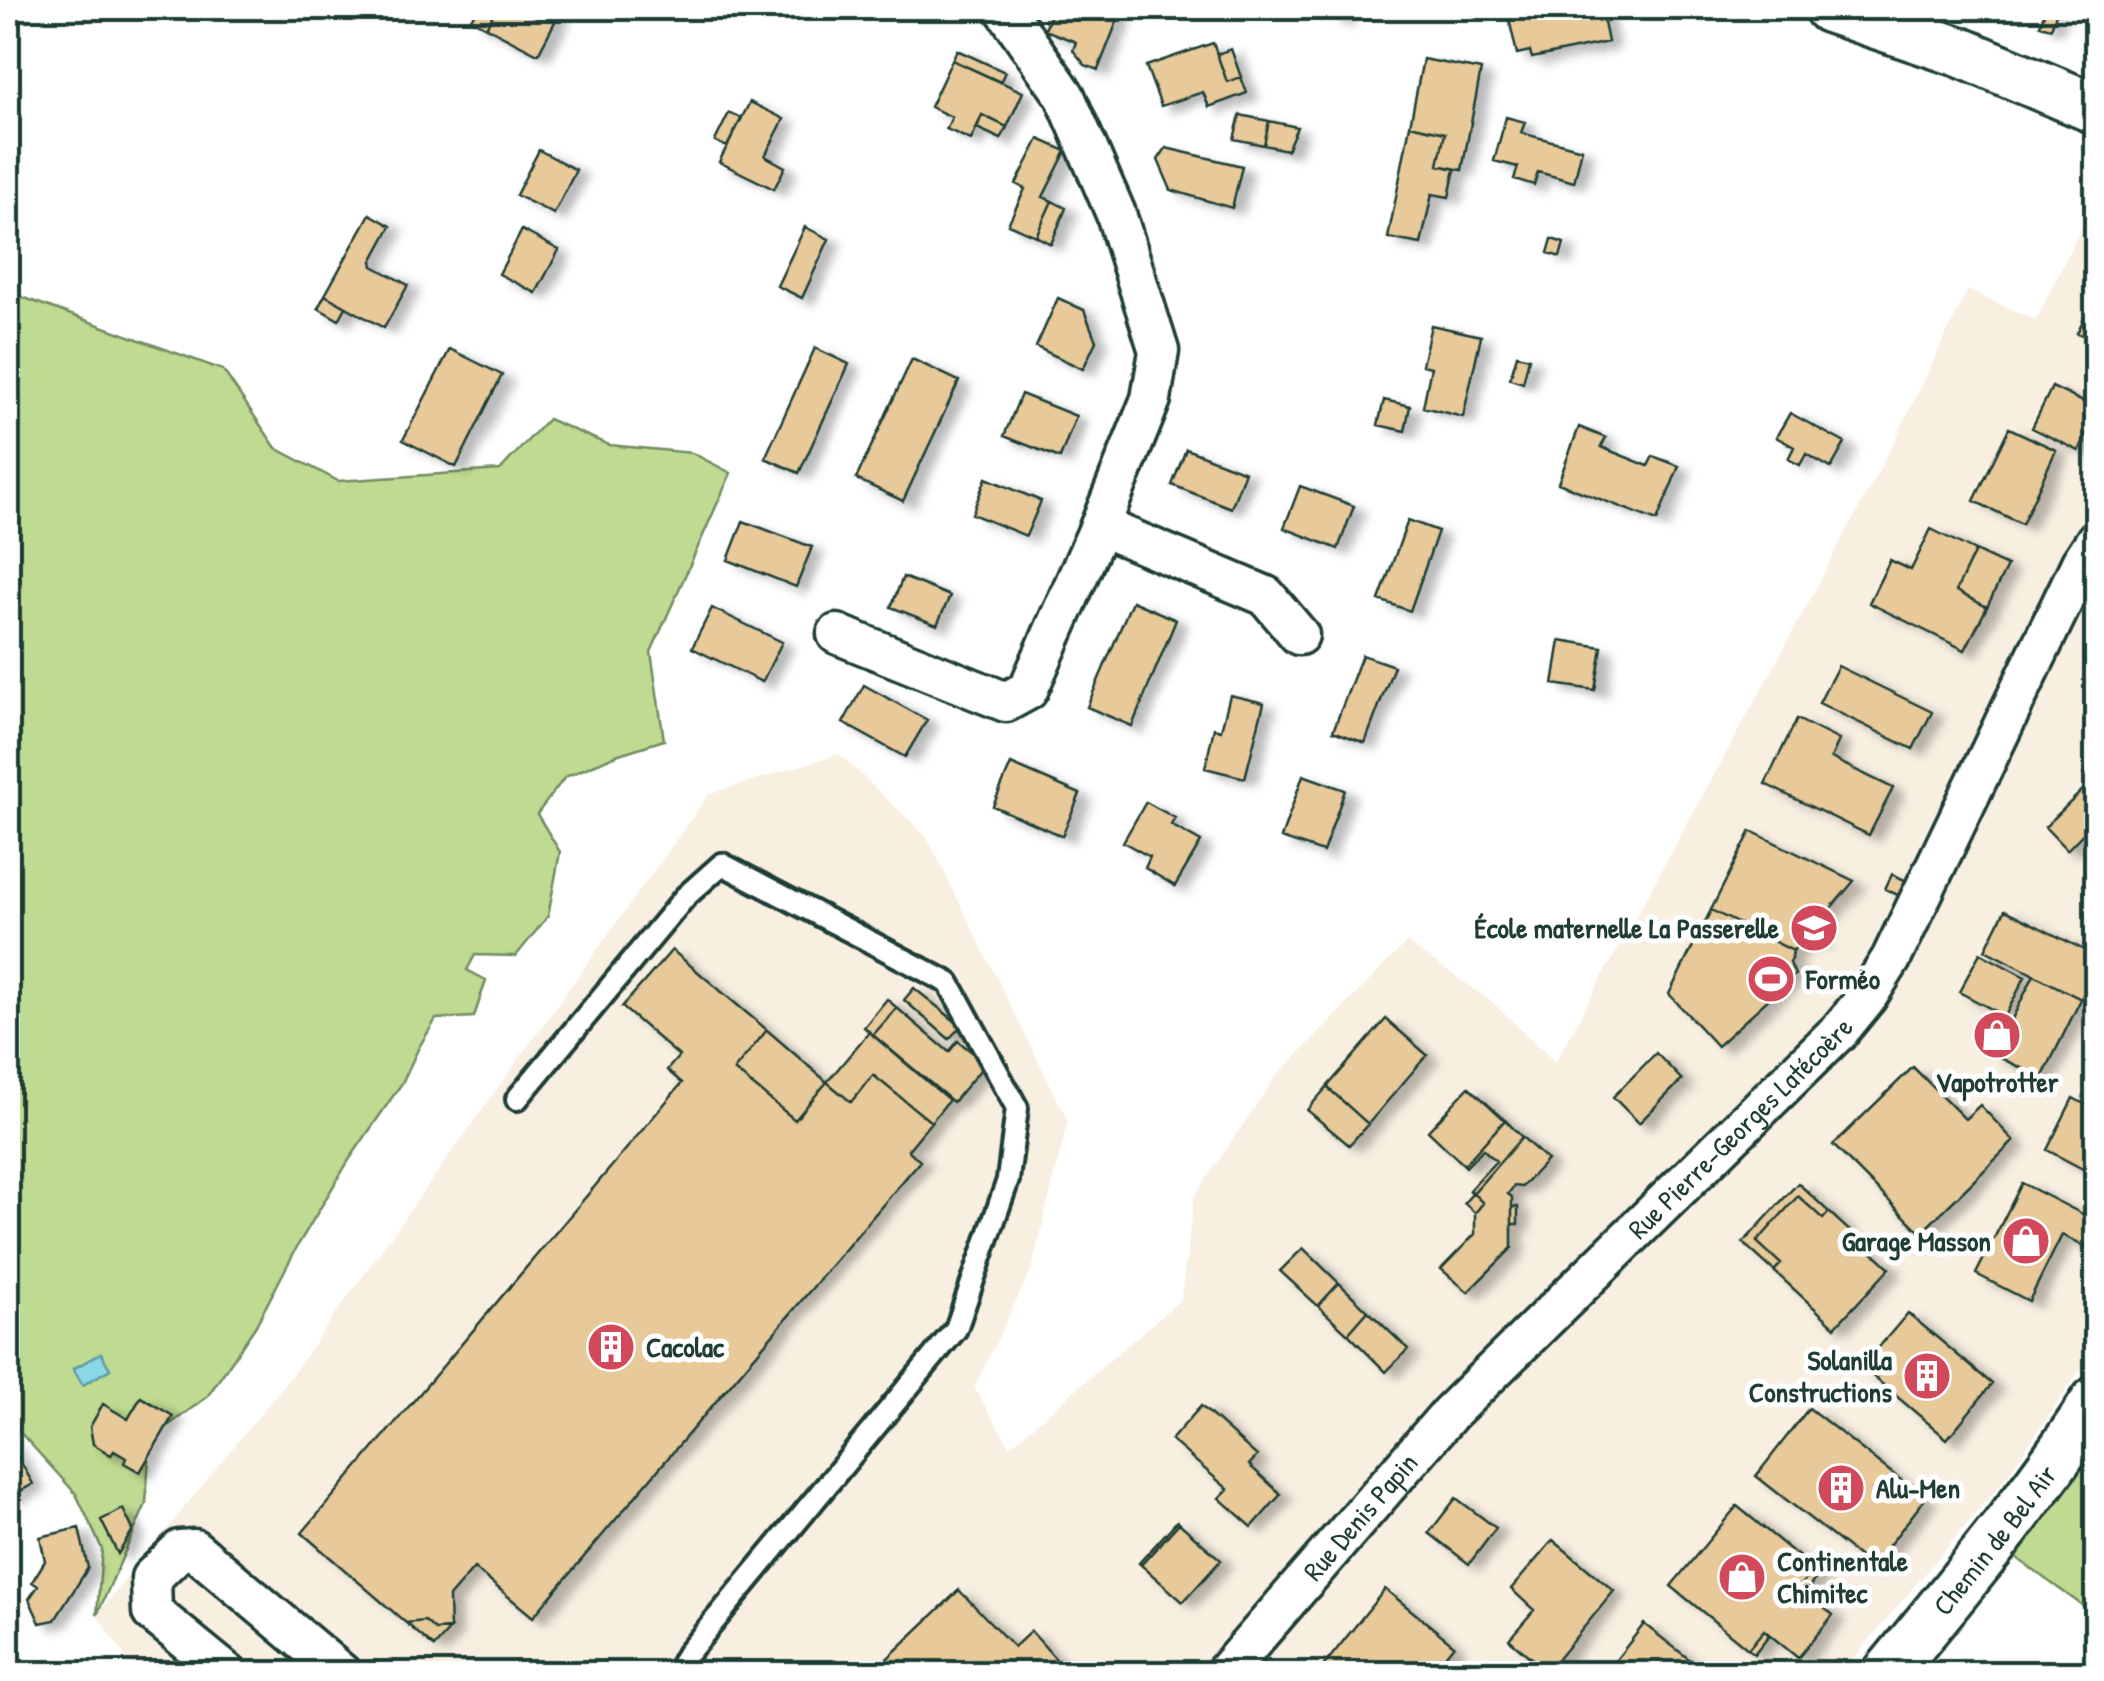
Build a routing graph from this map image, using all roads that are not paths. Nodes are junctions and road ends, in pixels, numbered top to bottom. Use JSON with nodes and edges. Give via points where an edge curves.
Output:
{"nodes":[{"id":1,"x":1004,"y":8,"type":"edge"},
{"id":2,"x":1829,"y":8,"type":"edge"},
{"id":3,"x":2096,"y":109,"type":"edge"},
{"id":4,"x":1100,"y":526,"type":"junction"},
{"id":5,"x":2096,"y":540,"type":"edge"},
{"id":6,"x":837,"y":634,"type":"dead end"},
{"id":7,"x":1298,"y":634,"type":"dead end"},
{"id":8,"x":517,"y":1099,"type":"dead end"},
{"id":9,"x":1502,"y":1364,"type":"joint"},
{"id":10,"x":2096,"y":1401,"type":"edge"},
{"id":11,"x":228,"y":1674,"type":"edge"},
{"id":12,"x":342,"y":1674,"type":"edge"},
{"id":13,"x":676,"y":1674,"type":"edge"},
{"id":14,"x":1224,"y":1674,"type":"edge"},
{"id":15,"x":1887,"y":1674,"type":"edge"}],
"edges":[{"from":1,"to":4,"type":"street","via":[[1065,96],[1116,214],[1160,351],[1151,399]]},
{"from":2,"to":3,"type":"street","via":[[1960,52]]},
{"from":4,"to":6,"type":"street","via":[[1028,690],[1006,702]]},
{"from":4,"to":7,"type":"street","via":[[1266,596]]},
{"from":5,"to":9,"type":"street","name":"Rue Pierre-Georges Latécoère","via":[[1904,934],[1867,996]]},
{"from":8,"to":13,"type":"lane","via":[[685,896],[722,864],[949,983],[1017,1108],[1008,1180],[956,1330]]},
{"from":9,"to":14,"type":"street","name":"Rue Denis Papin","via":[[1450,1413]]},
{"from":10,"to":15,"type":"street","name":"Chemin de Bel Air","via":[[1995,1543]]},
{"from":11,"to":12,"type":"street","via":[[152,1612],[151,1578],[180,1550],[194,1549]]}]}
